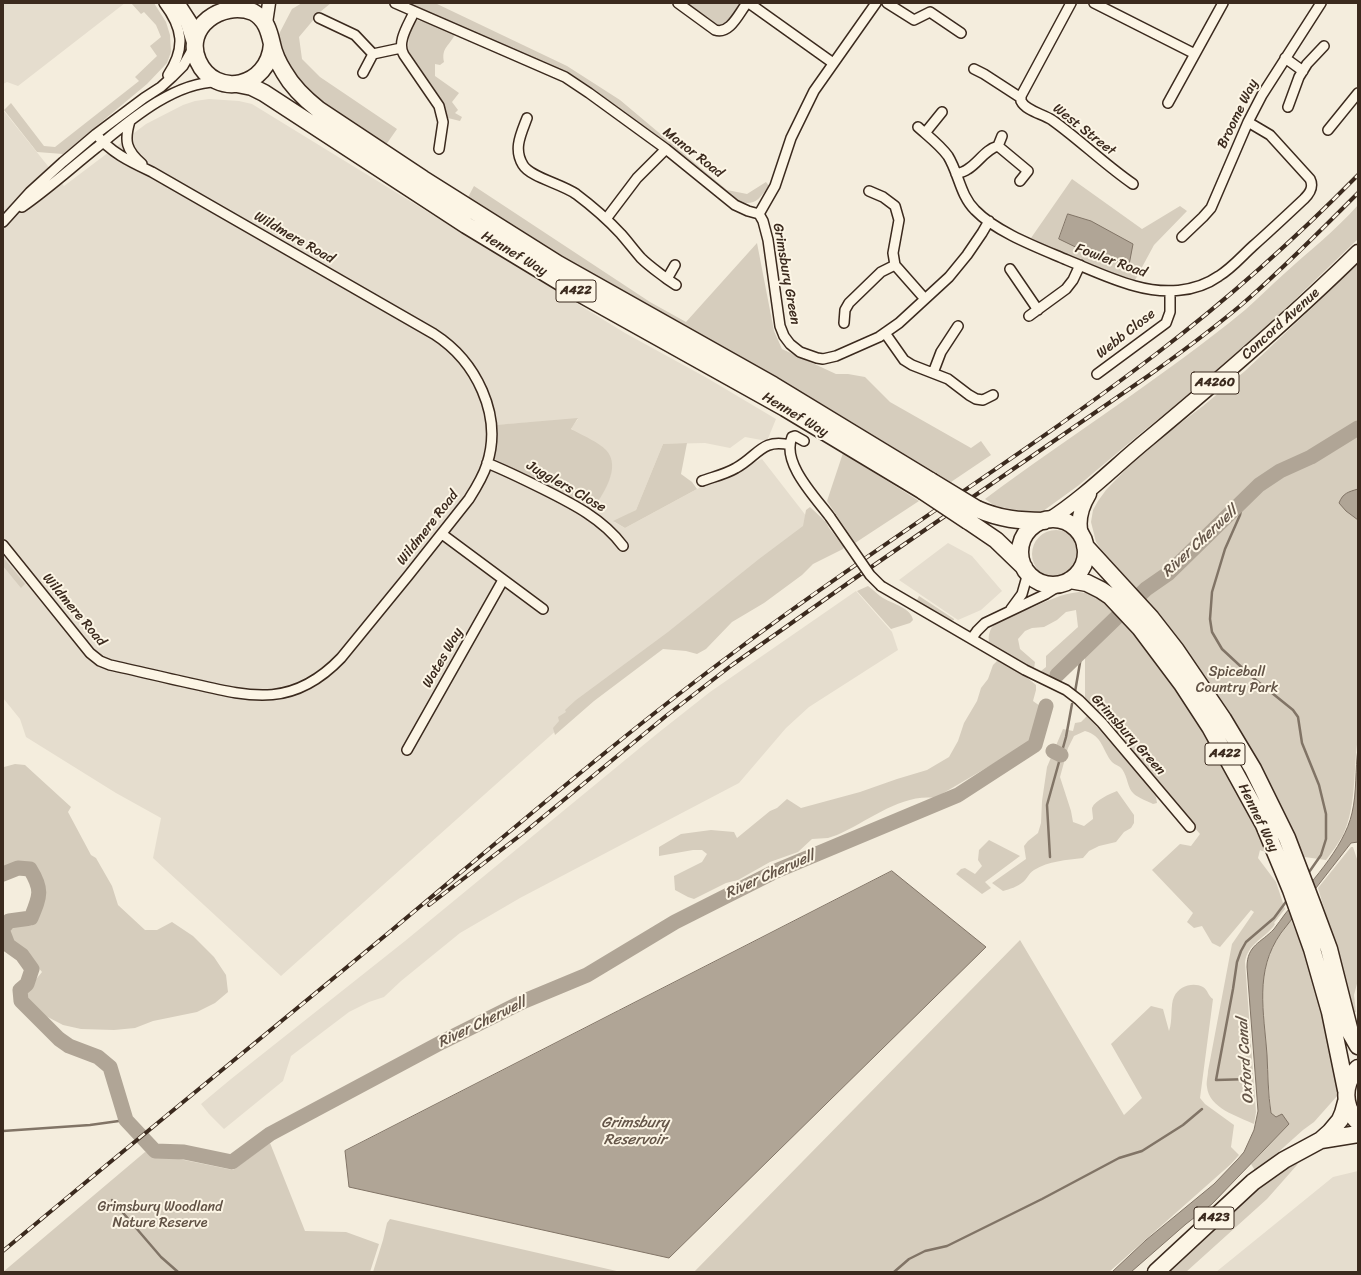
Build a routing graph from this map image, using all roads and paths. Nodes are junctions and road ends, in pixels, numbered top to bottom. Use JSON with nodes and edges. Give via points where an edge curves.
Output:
{"nodes":[{"id":1,"x":164,"y":3,"type":"edge"},
{"id":2,"x":176,"y":3,"type":"edge"},
{"id":3,"x":206,"y":3,"type":"edge"},
{"id":4,"x":269,"y":3,"type":"edge"},
{"id":5,"x":395,"y":3,"type":"edge"},
{"id":6,"x":678,"y":3,"type":"edge"},
{"id":7,"x":748,"y":3,"type":"edge"},
{"id":8,"x":876,"y":3,"type":"edge"},
{"id":9,"x":887,"y":3,"type":"edge"},
{"id":10,"x":1070,"y":3,"type":"edge"},
{"id":11,"x":1094,"y":3,"type":"edge"},
{"id":12,"x":1223,"y":3,"type":"edge"},
{"id":13,"x":1321,"y":3,"type":"edge"},
{"id":14,"x":233,"y":6,"type":"edge"},
{"id":15,"x":414,"y":12,"type":"junction"},
{"id":16,"x":319,"y":18,"type":"dead end"},
{"id":17,"x":266,"y":23,"type":"junction"},
{"id":18,"x":961,"y":33,"type":"dead end"},
{"id":19,"x":195,"y":44,"type":"junction"},
{"id":20,"x":272,"y":44,"type":"junction"},
{"id":21,"x":1324,"y":46,"type":"dead end"},
{"id":22,"x":401,"y":48,"type":"junction"},
{"id":23,"x":373,"y":54,"type":"junction"},
{"id":24,"x":1195,"y":54,"type":"junction"},
{"id":25,"x":1285,"y":58,"type":"junction"},
{"id":26,"x":833,"y":63,"type":"junction"},
{"id":27,"x":974,"y":69,"type":"dead end"},
{"id":28,"x":1303,"y":71,"type":"junction"},
{"id":29,"x":363,"y":74,"type":"dead end"},
{"id":30,"x":230,"y":84,"type":"junction"},
{"id":31,"x":161,"y":86,"type":"junction"},
{"id":32,"x":1358,"y":92,"type":"edge"},
{"id":33,"x":1021,"y":98,"type":"junction"},
{"id":34,"x":1168,"y":103,"type":"dead end"},
{"id":35,"x":1288,"y":106,"type":"dead end"},
{"id":36,"x":942,"y":112,"type":"dead end"},
{"id":37,"x":527,"y":118,"type":"dead end"},
{"id":38,"x":130,"y":121,"type":"junction"},
{"id":39,"x":1248,"y":122,"type":"junction"},
{"id":40,"x":1328,"y":130,"type":"dead end"},
{"id":41,"x":96,"y":134,"type":"junction"},
{"id":42,"x":1002,"y":136,"type":"dead end"},
{"id":43,"x":103,"y":142,"type":"junction"},
{"id":44,"x":998,"y":146,"type":"junction"},
{"id":45,"x":439,"y":149,"type":"dead end"},
{"id":46,"x":666,"y":149,"type":"junction"},
{"id":47,"x":152,"y":172,"type":"junction"},
{"id":48,"x":956,"y":174,"type":"junction"},
{"id":49,"x":1020,"y":181,"type":"dead end"},
{"id":50,"x":1133,"y":184,"type":"dead end"},
{"id":51,"x":869,"y":191,"type":"dead end"},
{"id":52,"x":759,"y":214,"type":"junction"},
{"id":53,"x":6,"y":219,"type":"edge"},
{"id":54,"x":606,"y":219,"type":"junction"},
{"id":55,"x":989,"y":221,"type":"junction"},
{"id":56,"x":1182,"y":237,"type":"dead end"},
{"id":57,"x":1358,"y":252,"type":"edge"},
{"id":58,"x":675,"y":265,"type":"dead end"},
{"id":59,"x":895,"y":265,"type":"junction"},
{"id":60,"x":1080,"y":265,"type":"junction"},
{"id":61,"x":1010,"y":269,"type":"dead end"},
{"id":62,"x":667,"y":279,"type":"junction"},
{"id":63,"x":676,"y":285,"type":"dead end"},
{"id":64,"x":1170,"y":291,"type":"junction"},
{"id":65,"x":925,"y":299,"type":"junction"},
{"id":66,"x":1038,"y":310,"type":"junction"},
{"id":67,"x":1029,"y":316,"type":"dead end"},
{"id":68,"x":844,"y":323,"type":"dead end"},
{"id":69,"x":958,"y":326,"type":"dead end"},
{"id":70,"x":885,"y":333,"type":"junction"},
{"id":71,"x":933,"y":373,"type":"junction"},
{"id":72,"x":1097,"y":374,"type":"dead end"},
{"id":73,"x":993,"y":395,"type":"dead end"},
{"id":74,"x":804,"y":441,"type":"dead end"},
{"id":75,"x":790,"y":445,"type":"junction"},
{"id":76,"x":487,"y":463,"type":"junction"},
{"id":77,"x":702,"y":481,"type":"dead end"},
{"id":78,"x":927,"y":486,"type":"junction"},
{"id":79,"x":1092,"y":488,"type":"junction"},
{"id":80,"x":973,"y":515,"type":"junction"},
{"id":81,"x":1047,"y":521,"type":"junction"},
{"id":82,"x":442,"y":534,"type":"junction"},
{"id":83,"x":1083,"y":541,"type":"junction"},
{"id":84,"x":3,"y":545,"type":"edge"},
{"id":85,"x":623,"y":546,"type":"dead end"},
{"id":86,"x":1026,"y":570,"type":"junction"},
{"id":87,"x":503,"y":580,"type":"junction"},
{"id":88,"x":1066,"y":582,"type":"junction"},
{"id":89,"x":543,"y":609,"type":"dead end"},
{"id":90,"x":1010,"y":610,"type":"junction"},
{"id":91,"x":1146,"y":623,"type":"junction"},
{"id":92,"x":972,"y":638,"type":"junction"},
{"id":93,"x":407,"y":750,"type":"dead end"},
{"id":94,"x":1190,"y":827,"type":"dead end"},
{"id":95,"x":1358,"y":1046,"type":"edge"},
{"id":96,"x":1358,"y":1068,"type":"edge"},
{"id":97,"x":1346,"y":1096,"type":"junction"},
{"id":98,"x":1358,"y":1122,"type":"edge"},
{"id":99,"x":1358,"y":1134,"type":"edge"},
{"id":100,"x":1321,"y":1140,"type":"junction"},
{"id":101,"x":1156,"y":1272,"type":"edge"}],
"edges":[{"from":1,"to":31,"type":"street","via":[[175,19],[180,36],[180,52]]},
{"from":2,"to":19,"type":"highway","via":[[189,23]]},
{"from":3,"to":14,"type":"highway","via":[[210,6]]},
{"from":4,"to":17,"type":"street"},
{"from":5,"to":15,"type":"street","name":"Manor Road"},
{"from":6,"to":7,"type":"street","via":[[719,31],[730,27]]},
{"from":7,"to":26,"type":"street"},
{"from":8,"to":26,"type":"street"},
{"from":9,"to":18,"type":"street","via":[[914,20],[930,12]]},
{"from":10,"to":33,"type":"street"},
{"from":11,"to":24,"type":"street"},
{"from":12,"to":24,"type":"street"},
{"from":13,"to":25,"type":"street","name":"Broome Way"},
{"from":14,"to":17,"type":"highway","via":[[253,11]]},
{"from":14,"to":19,"type":"highway","via":[[208,15],[199,27]]},
{"from":15,"to":22,"type":"street"},
{"from":15,"to":46,"type":"street","name":"Manor Road","via":[[565,77]]},
{"from":16,"to":23,"type":"street","via":[[355,36]]},
{"from":17,"to":20,"type":"highway"},
{"from":19,"to":30,"type":"highway","via":[[201,67],[212,77]]},
{"from":19,"to":31,"type":"street","via":[[183,66]]},
{"from":20,"to":30,"type":"highway","via":[[270,59],[262,72],[250,80]]},
{"from":20,"to":78,"type":"highway","name":"Hennef Way","number":"A422","via":[[284,72],[304,99],[319,110],[558,264],[772,385]]},
{"from":21,"to":28,"type":"street"},
{"from":22,"to":23,"type":"street"},
{"from":22,"to":45,"type":"street","via":[[439,106],[443,122]]},
{"from":23,"to":29,"type":"street"},
{"from":24,"to":34,"type":"street"},
{"from":25,"to":28,"type":"street"},
{"from":25,"to":39,"type":"street","name":"Broome Way"},
{"from":26,"to":52,"type":"street","via":[[802,114],[775,186]]},
{"from":27,"to":33,"type":"street","name":"West Street"},
{"from":28,"to":35,"type":"street"},
{"from":30,"to":38,"type":"street","via":[[200,84],[184,88]]},
{"from":30,"to":78,"type":"highway","name":"Hennef Way","number":"A422","via":[[246,85],[264,93],[466,225],[563,284]]},
{"from":31,"to":41,"type":"street"},
{"from":32,"to":40,"type":"street"},
{"from":33,"to":50,"type":"street","name":"West Street","via":[[1022,103],[1052,120]]},
{"from":36,"to":48,"type":"street","name":"Fowler Road","via":[[921,130],[944,152]]},
{"from":37,"to":54,"type":"street","via":[[518,147],[519,156],[525,167],[532,173],[565,187]]},
{"from":38,"to":43,"type":"street"},
{"from":38,"to":47,"type":"street","name":"Wildmere Road","via":[[126,143],[138,161]]},
{"from":39,"to":56,"type":"street","name":"Broome Way","via":[[1211,208]]},
{"from":39,"to":64,"type":"street","name":"Fowler Road","via":[[1274,139],[1308,176],[1312,185],[1311,190],[1225,272],[1210,282]]},
{"from":41,"to":43,"type":"street","name":"Wildmere Road"},
{"from":41,"to":53,"type":"street","via":[[46,176]]},
{"from":42,"to":44,"type":"street"},
{"from":43,"to":47,"type":"street","name":"Wildmere Road","via":[[119,155]]},
{"from":43,"to":53,"type":"street"},
{"from":44,"to":48,"type":"street","via":[[967,170]]},
{"from":44,"to":49,"type":"street","via":[[1028,170]]},
{"from":46,"to":52,"type":"street","name":"Manor Road","via":[[730,201]]},
{"from":46,"to":54,"type":"street","via":[[637,178]]},
{"from":47,"to":76,"type":"street","name":"Wildmere Road","via":[[434,334],[452,348],[471,369],[487,406],[491,432]]},
{"from":48,"to":55,"type":"street","name":"Fowler Road","via":[[969,203]]},
{"from":51,"to":59,"type":"street","via":[[890,201],[898,213],[899,225],[893,253]]},
{"from":52,"to":70,"type":"street","name":"Grimsbury Green","via":[[768,240],[780,326],[790,344],[806,355],[823,358],[845,352]]},
{"from":54,"to":62,"type":"street","via":[[651,268]]},
{"from":55,"to":60,"type":"street","name":"Fowler Road","via":[[1031,245]]},
{"from":55,"to":65,"type":"street","name":"Grimsbury Green","via":[[958,267]]},
{"from":57,"to":79,"type":"main road","name":"Concord Avenue","number":"A4260","via":[[1230,370]]},
{"from":58,"to":62,"type":"street"},
{"from":59,"to":65,"type":"street"},
{"from":59,"to":68,"type":"street","via":[[881,272],[849,303],[844,310]]},
{"from":60,"to":64,"type":"street","name":"Fowler Road","via":[[1134,286]]},
{"from":60,"to":66,"type":"street","via":[[1070,285]]},
{"from":61,"to":66,"type":"street"},
{"from":62,"to":63,"type":"street"},
{"from":64,"to":72,"type":"street","name":"Webb Close","via":[[1169,316],[1166,322]]},
{"from":65,"to":70,"type":"street","name":"Grimsbury Green"},
{"from":66,"to":67,"type":"street"},
{"from":69,"to":71,"type":"street","via":[[941,352]]},
{"from":70,"to":71,"type":"street","via":[[904,360]]},
{"from":71,"to":73,"type":"street","via":[[953,381],[976,399],[983,400]]},
{"from":74,"to":75,"type":"street","via":[[794,436]]},
{"from":75,"to":77,"type":"street","via":[[779,442],[768,445],[732,470]]},
{"from":75,"to":92,"type":"street","name":"Grimsbury Green","bridge":true,"via":[[793,462],[800,477],[870,575],[881,586]]},
{"from":76,"to":82,"type":"street","name":"Wildmere Road","via":[[472,494]]},
{"from":76,"to":85,"type":"street","name":"Jugglers Close","via":[[514,474],[588,514],[608,529]]},
{"from":78,"to":80,"type":"highway","number":"A422","bridge":true},
{"from":79,"to":81,"type":"main road","name":"Concord Avenue","number":"A4260"},
{"from":79,"to":83,"type":"main road","name":"Concord Avenue","number":"A4260","via":[[1080,515]]},
{"from":80,"to":81,"type":"highway","number":"A422","via":[[1020,521]]},
{"from":80,"to":86,"type":"highway","number":"A422"},
{"from":81,"to":83,"type":"highway","via":[[1059,520],[1068,523],[1075,528]]},
{"from":81,"to":86,"type":"highway","via":[[1035,525],[1023,540],[1021,558]]},
{"from":82,"to":84,"type":"street","name":"Wildmere Road","via":[[332,667],[300,688],[261,696],[229,692],[100,661],[90,653]]},
{"from":82,"to":87,"type":"street"},
{"from":83,"to":88,"type":"highway","via":[[1086,556],[1083,565],[1078,574]]},
{"from":83,"to":91,"type":"highway","name":"Hennef Way","number":"A422","via":[[1115,579]]},
{"from":86,"to":88,"type":"highway","via":[[1043,584]]},
{"from":86,"to":90,"type":"street","via":[[1022,594]]},
{"from":87,"to":89,"type":"street"},
{"from":87,"to":93,"type":"street","name":"Wates Way"},
{"from":88,"to":90,"type":"street"},
{"from":88,"to":91,"type":"highway","name":"Hennef Way","number":"A422","via":[[1087,583],[1102,590]]},
{"from":90,"to":92,"type":"street","via":[[985,623]]},
{"from":91,"to":95,"type":"highway","name":"Hennef Way","number":"A422","via":[[1176,650],[1253,769],[1283,831],[1314,906],[1329,949],[1350,1032]]},
{"from":91,"to":97,"type":"highway","name":"Hennef Way","number":"A422","via":[[1210,727],[1264,825],[1291,890],[1314,956],[1330,1012]]},
{"from":92,"to":94,"type":"street","name":"Grimsbury Green","via":[[1079,700],[1102,723]]},
{"from":96,"to":97,"type":"highway","via":[[1349,1080]]},
{"from":97,"to":98,"type":"highway","via":[[1349,1110]]},
{"from":97,"to":100,"type":"highway","number":"A423","via":[[1340,1120]]},
{"from":99,"to":100,"type":"highway","number":"A423"},
{"from":100,"to":101,"type":"highway","number":"A423","via":[[1284,1160],[1253,1182]]}]}
